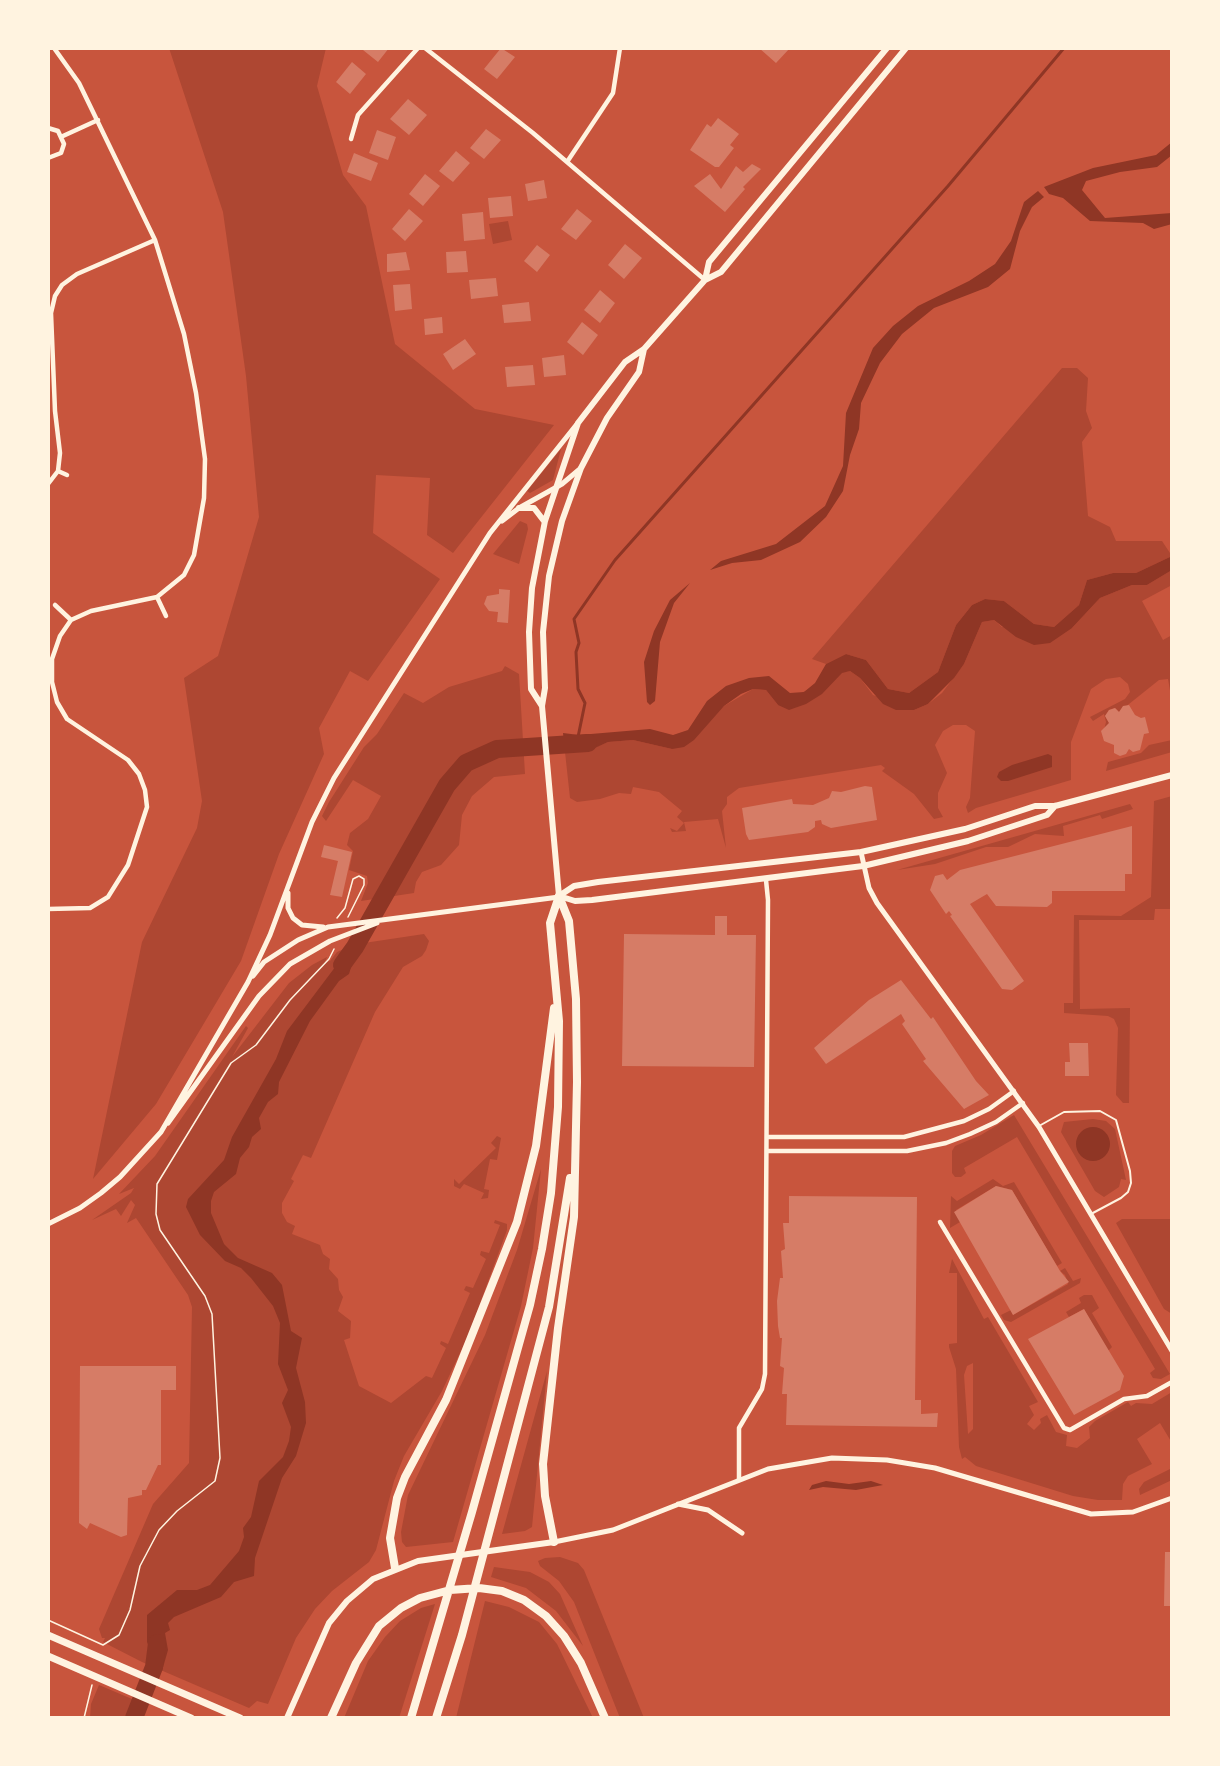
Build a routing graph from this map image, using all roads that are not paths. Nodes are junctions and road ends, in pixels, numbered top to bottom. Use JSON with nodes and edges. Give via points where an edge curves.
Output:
{"nodes":[{"id":1,"x":54,"y":48,"type":"edge"},
{"id":2,"x":418,"y":48,"type":"edge"},
{"id":3,"x":425,"y":48,"type":"edge"},
{"id":4,"x":620,"y":48,"type":"edge"},
{"id":5,"x":887,"y":48,"type":"edge"},
{"id":6,"x":906,"y":48,"type":"edge"},
{"id":7,"x":98,"y":120,"type":"junction"},
{"id":8,"x":48,"y":128,"type":"edge"},
{"id":9,"x":63,"y":136,"type":"junction"},
{"id":10,"x":351,"y":139,"type":"dead end"},
{"id":11,"x":48,"y":158,"type":"edge"},
{"id":12,"x":567,"y":162,"type":"junction"},
{"id":13,"x":155,"y":240,"type":"junction"},
{"id":14,"x":705,"y":280,"type":"junction"},
{"id":15,"x":644,"y":349,"type":"junction"},
{"id":16,"x":578,"y":423,"type":"junction"},
{"id":17,"x":581,"y":468,"type":"junction"},
{"id":18,"x":58,"y":471,"type":"junction"},
{"id":19,"x":67,"y":475,"type":"dead end"},
{"id":20,"x":48,"y":484,"type":"edge"},
{"id":21,"x":555,"y":489,"type":"junction"},
{"id":22,"x":519,"y":508,"type":"junction"},
{"id":23,"x":544,"y":522,"type":"junction"},
{"id":24,"x":490,"y":533,"type":"junction"},
{"id":25,"x":158,"y":597,"type":"junction"},
{"id":26,"x":55,"y":605,"type":"dead end"},
{"id":27,"x":166,"y":616,"type":"dead end"},
{"id":28,"x":71,"y":620,"type":"junction"},
{"id":29,"x":542,"y":706,"type":"junction"},
{"id":30,"x":1172,"y":775,"type":"edge"},
{"id":31,"x":1055,"y":806,"type":"junction"},
{"id":32,"x":861,"y":852,"type":"junction"},
{"id":33,"x":863,"y":866,"type":"junction"},
{"id":34,"x":766,"y":880,"type":"junction"},
{"id":35,"x":288,"y":885,"type":"junction"},
{"id":36,"x":559,"y":897,"type":"junction"},
{"id":37,"x":48,"y":909,"type":"edge"},
{"id":38,"x":384,"y":920,"type":"junction"},
{"id":39,"x":327,"y":927,"type":"junction"},
{"id":40,"x":556,"y":978,"type":"junction"},
{"id":41,"x":248,"y":982,"type":"junction"},
{"id":42,"x":1014,"y":1091,"type":"junction"},
{"id":43,"x":1023,"y":1103,"type":"junction"},
{"id":44,"x":1039,"y":1126,"type":"junction"},
{"id":45,"x":161,"y":1132,"type":"junction"},
{"id":46,"x":767,"y":1137,"type":"junction"},
{"id":47,"x":574,"y":1145,"type":"junction"},
{"id":48,"x":767,"y":1151,"type":"junction"},
{"id":49,"x":1091,"y":1214,"type":"junction"},
{"id":50,"x":940,"y":1222,"type":"dead end"},
{"id":51,"x":48,"y":1224,"type":"edge"},
{"id":52,"x":1172,"y":1351,"type":"edge"},
{"id":53,"x":1172,"y":1382,"type":"edge"},
{"id":54,"x":739,"y":1479,"type":"junction"},
{"id":55,"x":1172,"y":1498,"type":"edge"},
{"id":56,"x":677,"y":1504,"type":"junction"},
{"id":57,"x":741,"y":1533,"type":"dead end"},
{"id":58,"x":554,"y":1542,"type":"junction"},
{"id":59,"x":395,"y":1568,"type":"junction"},
{"id":60,"x":48,"y":1635,"type":"edge"},
{"id":61,"x":48,"y":1656,"type":"edge"},
{"id":62,"x":191,"y":1718,"type":"edge"},
{"id":63,"x":240,"y":1718,"type":"edge"},
{"id":64,"x":287,"y":1718,"type":"edge"},
{"id":65,"x":331,"y":1718,"type":"edge"},
{"id":66,"x":411,"y":1718,"type":"edge"},
{"id":67,"x":436,"y":1718,"type":"edge"},
{"id":68,"x":605,"y":1718,"type":"edge"}],
"edges":[{"from":1,"to":7,"type":"street","via":[[79,83]]},
{"from":2,"to":10,"type":"street","via":[[358,115]]},
{"from":3,"to":12,"type":"street"},
{"from":4,"to":12,"type":"street","via":[[613,93]]},
{"from":5,"to":14,"type":"main road","via":[[710,262]]},
{"from":6,"to":14,"type":"main road","via":[[722,272]]},
{"from":7,"to":9,"type":"street"},
{"from":7,"to":13,"type":"street"},
{"from":8,"to":9,"type":"street"},
{"from":9,"to":11,"type":"street","via":[[61,153]]},
{"from":12,"to":14,"type":"street"},
{"from":13,"to":18,"type":"street","via":[[77,273],[55,296],[51,313],[55,411],[60,438]]},
{"from":13,"to":25,"type":"street","via":[[184,334],[205,459],[204,498],[194,555],[184,575]]},
{"from":14,"to":15,"type":"main road"},
{"from":15,"to":16,"type":"main road","via":[[625,362]]},
{"from":15,"to":17,"type":"main road","via":[[639,372],[607,418]]},
{"from":16,"to":21,"type":"main road"},
{"from":16,"to":24,"type":"street"},
{"from":17,"to":21,"type":"street"},
{"from":17,"to":29,"type":"main road","via":[[562,521],[549,576]]},
{"from":18,"to":19,"type":"street"},
{"from":18,"to":20,"type":"street"},
{"from":21,"to":22,"type":"street"},
{"from":21,"to":23,"type":"main road"},
{"from":22,"to":23,"type":"main road","via":[[538,510]]},
{"from":22,"to":24,"type":"street"},
{"from":23,"to":29,"type":"main road","via":[[533,576],[529,632],[531,689]]},
{"from":24,"to":35,"type":"street","via":[[334,778]]},
{"from":25,"to":27,"type":"street"},
{"from":25,"to":28,"type":"street","via":[[91,611]]},
{"from":26,"to":28,"type":"street"},
{"from":28,"to":37,"type":"street","via":[[52,659],[57,702],[67,719],[128,760],[146,790],[147,807],[128,865],[115,890],[90,908]]},
{"from":29,"to":36,"type":"main road"},
{"from":30,"to":31,"type":"main road"},
{"from":31,"to":32,"type":"main road","via":[[1035,806],[965,829]]},
{"from":31,"to":33,"type":"main road","via":[[1047,815],[936,851]]},
{"from":32,"to":33,"type":"street"},
{"from":32,"to":36,"type":"main road","via":[[598,882],[574,886]]},
{"from":33,"to":34,"type":"main road"},
{"from":33,"to":42,"type":"street","via":[[877,903]]},
{"from":34,"to":36,"type":"main road","via":[[575,902]]},
{"from":34,"to":46,"type":"street"},
{"from":35,"to":39,"type":"street","via":[[288,908],[293,918],[302,926]]},
{"from":35,"to":41,"type":"street"},
{"from":36,"to":38,"type":"street"},
{"from":36,"to":40,"type":"highway","via":[[550,922]]},
{"from":36,"to":47,"type":"highway","via":[[569,921],[574,981]]},
{"from":38,"to":39,"type":"street"},
{"from":38,"to":45,"type":"street","via":[[318,947],[290,964],[259,996]]},
{"from":39,"to":41,"type":"street","via":[[264,962]]},
{"from":40,"to":59,"type":"highway","via":[[543,1102],[528,1185],[504,1263],[475,1333],[397,1498],[390,1538]]},
{"from":40,"to":66,"type":"highway","via":[[558,1107],[542,1248],[530,1305]]},
{"from":41,"to":45,"type":"street"},
{"from":42,"to":43,"type":"street"},
{"from":42,"to":46,"type":"street","via":[[964,1121],[904,1137]]},
{"from":43,"to":44,"type":"street"},
{"from":43,"to":48,"type":"street","via":[[970,1134],[907,1151]]},
{"from":44,"to":49,"type":"street"},
{"from":44,"to":49,"type":"lane","via":[[1064,1112],[1100,1111],[1116,1120],[1130,1171],[1128,1192]]},
{"from":45,"to":51,"type":"street","via":[[101,1193]]},
{"from":46,"to":48,"type":"street"},
{"from":47,"to":58,"type":"highway","via":[[574,1217],[543,1464]]},
{"from":47,"to":67,"type":"highway","via":[[549,1307],[462,1635]]},
{"from":48,"to":54,"type":"street","via":[[765,1374],[762,1389],[739,1428]]},
{"from":49,"to":52,"type":"street"},
{"from":50,"to":53,"type":"street","via":[[1064,1428],[1070,1430],[1124,1399],[1147,1396]]},
{"from":54,"to":55,"type":"street","via":[[793,1463],[862,1458],[935,1468],[1091,1514],[1133,1512]]},
{"from":54,"to":56,"type":"street"},
{"from":56,"to":57,"type":"street","via":[[708,1510]]},
{"from":56,"to":58,"type":"street","via":[[613,1530]]},
{"from":58,"to":59,"type":"main road","via":[[430,1558]]},
{"from":59,"to":64,"type":"main road","via":[[363,1587],[334,1616]]},
{"from":60,"to":63,"type":"main road"},
{"from":61,"to":62,"type":"main road"},
{"from":65,"to":68,"type":"highway","via":[[356,1663],[379,1626],[420,1598],[479,1588],[502,1591],[524,1600],[546,1616],[581,1663]]}]}
